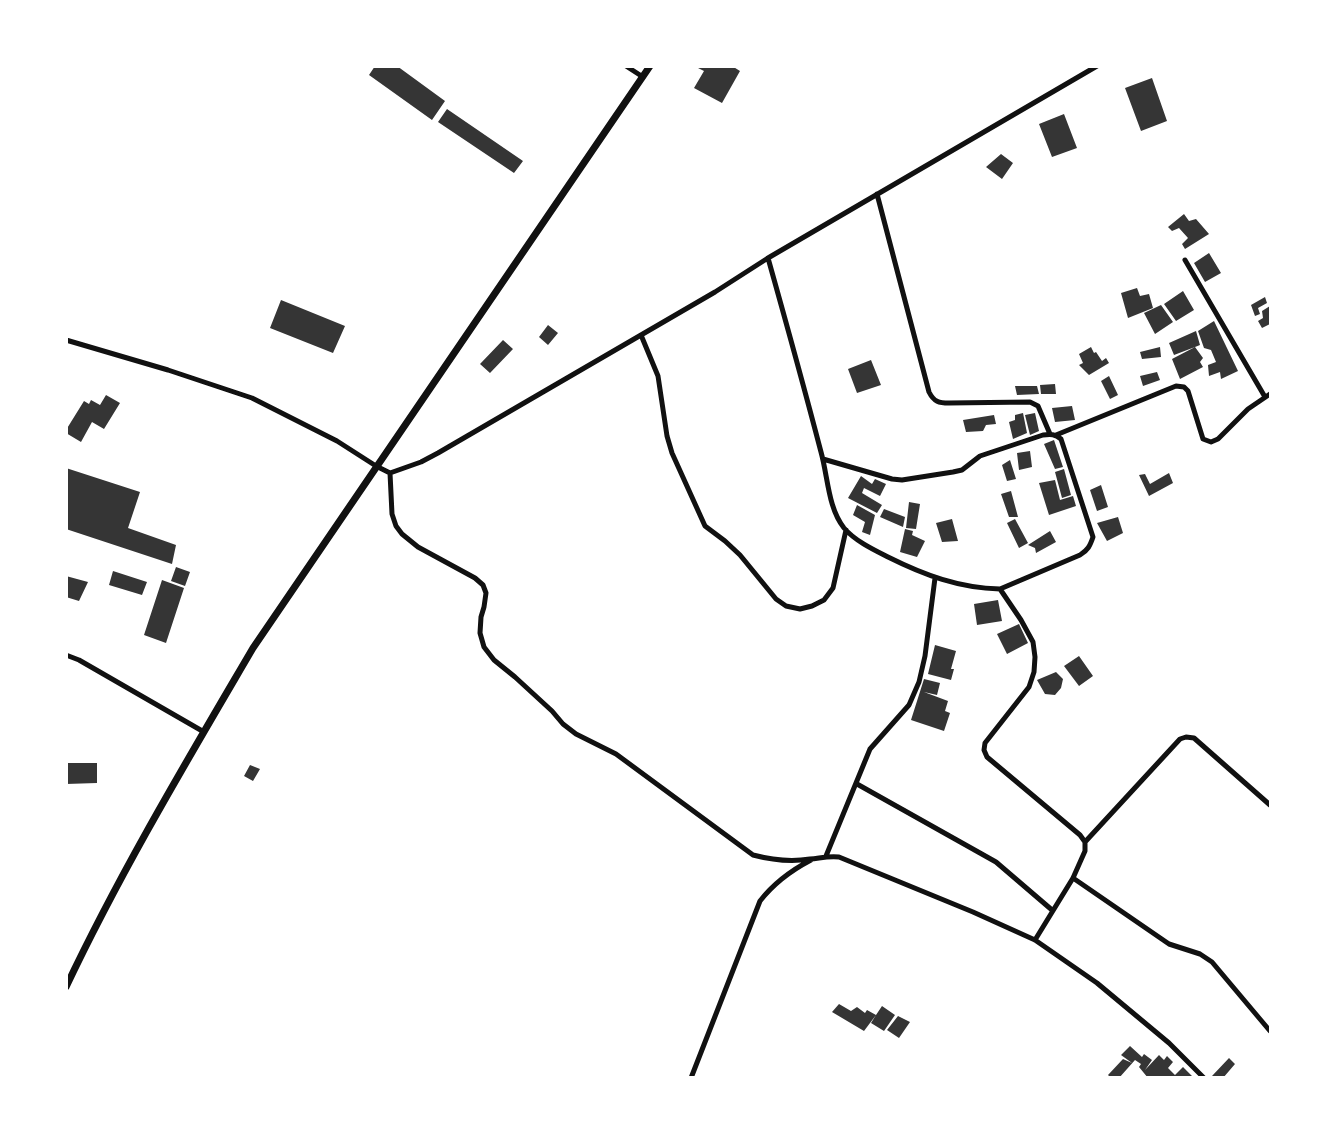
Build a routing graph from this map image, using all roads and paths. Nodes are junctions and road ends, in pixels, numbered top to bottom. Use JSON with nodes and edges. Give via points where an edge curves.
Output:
{"nodes":[{"id":1,"x":626,"y":66,"type":"edge"},
{"id":2,"x":650,"y":66,"type":"edge"},
{"id":3,"x":1097,"y":66,"type":"edge"},
{"id":4,"x":643,"y":78,"type":"junction"},
{"id":5,"x":877,"y":194,"type":"junction"},
{"id":6,"x":768,"y":258,"type":"junction"},
{"id":7,"x":1185,"y":260,"type":"dead end"},
{"id":8,"x":641,"y":335,"type":"junction"},
{"id":9,"x":66,"y":341,"type":"edge"},
{"id":10,"x":1268,"y":396,"type":"edge"},
{"id":11,"x":1053,"y":434,"type":"junction"},
{"id":12,"x":823,"y":459,"type":"junction"},
{"id":13,"x":376,"y":466,"type":"junction"},
{"id":14,"x":390,"y":473,"type":"junction"},
{"id":15,"x":846,"y":530,"type":"junction"},
{"id":16,"x":934,"y":578,"type":"junction"},
{"id":17,"x":999,"y":589,"type":"junction"},
{"id":18,"x":66,"y":655,"type":"edge"},
{"id":19,"x":204,"y":732,"type":"junction"},
{"id":20,"x":857,"y":784,"type":"junction"},
{"id":21,"x":1270,"y":806,"type":"edge"},
{"id":22,"x":1085,"y":842,"type":"junction"},
{"id":23,"x":826,"y":856,"type":"junction"},
{"id":24,"x":813,"y":859,"type":"junction"},
{"id":25,"x":1073,"y":878,"type":"junction"},
{"id":26,"x":1052,"y":910,"type":"junction"},
{"id":27,"x":1035,"y":940,"type":"junction"},
{"id":28,"x":66,"y":987,"type":"edge"},
{"id":29,"x":1270,"y":1031,"type":"edge"},
{"id":30,"x":691,"y":1077,"type":"edge"},
{"id":31,"x":1204,"y":1077,"type":"edge"}],
"edges":[{"from":1,"to":4,"type":"street"},
{"from":2,"to":4,"type":"street"},
{"from":3,"to":5,"type":"street"},
{"from":4,"to":13,"type":"street"},
{"from":5,"to":6,"type":"street"},
{"from":5,"to":11,"type":"street","via":[[932,399],[939,403],[1030,402],[1038,406]]},
{"from":6,"to":8,"type":"street"},
{"from":6,"to":12,"type":"street"},
{"from":7,"to":10,"type":"street"},
{"from":8,"to":14,"type":"street","via":[[438,453]]},
{"from":8,"to":15,"type":"street","via":[[658,376],[672,453],[705,526],[740,555],[776,599],[800,609],[824,600],[833,587]]},
{"from":9,"to":13,"type":"street","via":[[252,398]]},
{"from":10,"to":11,"type":"street","via":[[1211,442],[1203,439],[1188,391],[1176,386]]},
{"from":11,"to":12,"type":"street","via":[[980,457],[953,472],[902,480]]},
{"from":11,"to":17,"type":"street","via":[[1061,439],[1093,537],[1091,544],[1080,555]]},
{"from":12,"to":15,"type":"street","via":[[833,505]]},
{"from":13,"to":14,"type":"street"},
{"from":13,"to":19,"type":"street","via":[[253,648]]},
{"from":14,"to":24,"type":"street","via":[[396,526],[418,547],[483,585],[480,633],[484,647],[563,724],[616,754],[753,855]]},
{"from":15,"to":16,"type":"street","via":[[874,550]]},
{"from":16,"to":17,"type":"street"},
{"from":16,"to":20,"type":"street","via":[[919,682],[909,705],[870,749]]},
{"from":17,"to":22,"type":"street","via":[[1033,642],[1034,672],[1029,687],[984,750]]},
{"from":18,"to":19,"type":"street"},
{"from":19,"to":28,"type":"street"},
{"from":20,"to":23,"type":"street"},
{"from":20,"to":26,"type":"street","via":[[996,862]]},
{"from":21,"to":22,"type":"street","via":[[1194,738],[1186,737]]},
{"from":22,"to":25,"type":"street"},
{"from":23,"to":24,"type":"street"},
{"from":23,"to":27,"type":"street","via":[[839,857]]},
{"from":24,"to":30,"type":"street","via":[[790,872],[760,901]]},
{"from":25,"to":26,"type":"street"},
{"from":25,"to":29,"type":"street","via":[[1169,944],[1212,962]]},
{"from":26,"to":27,"type":"street"},
{"from":27,"to":31,"type":"street","via":[[1097,983]]}]}
